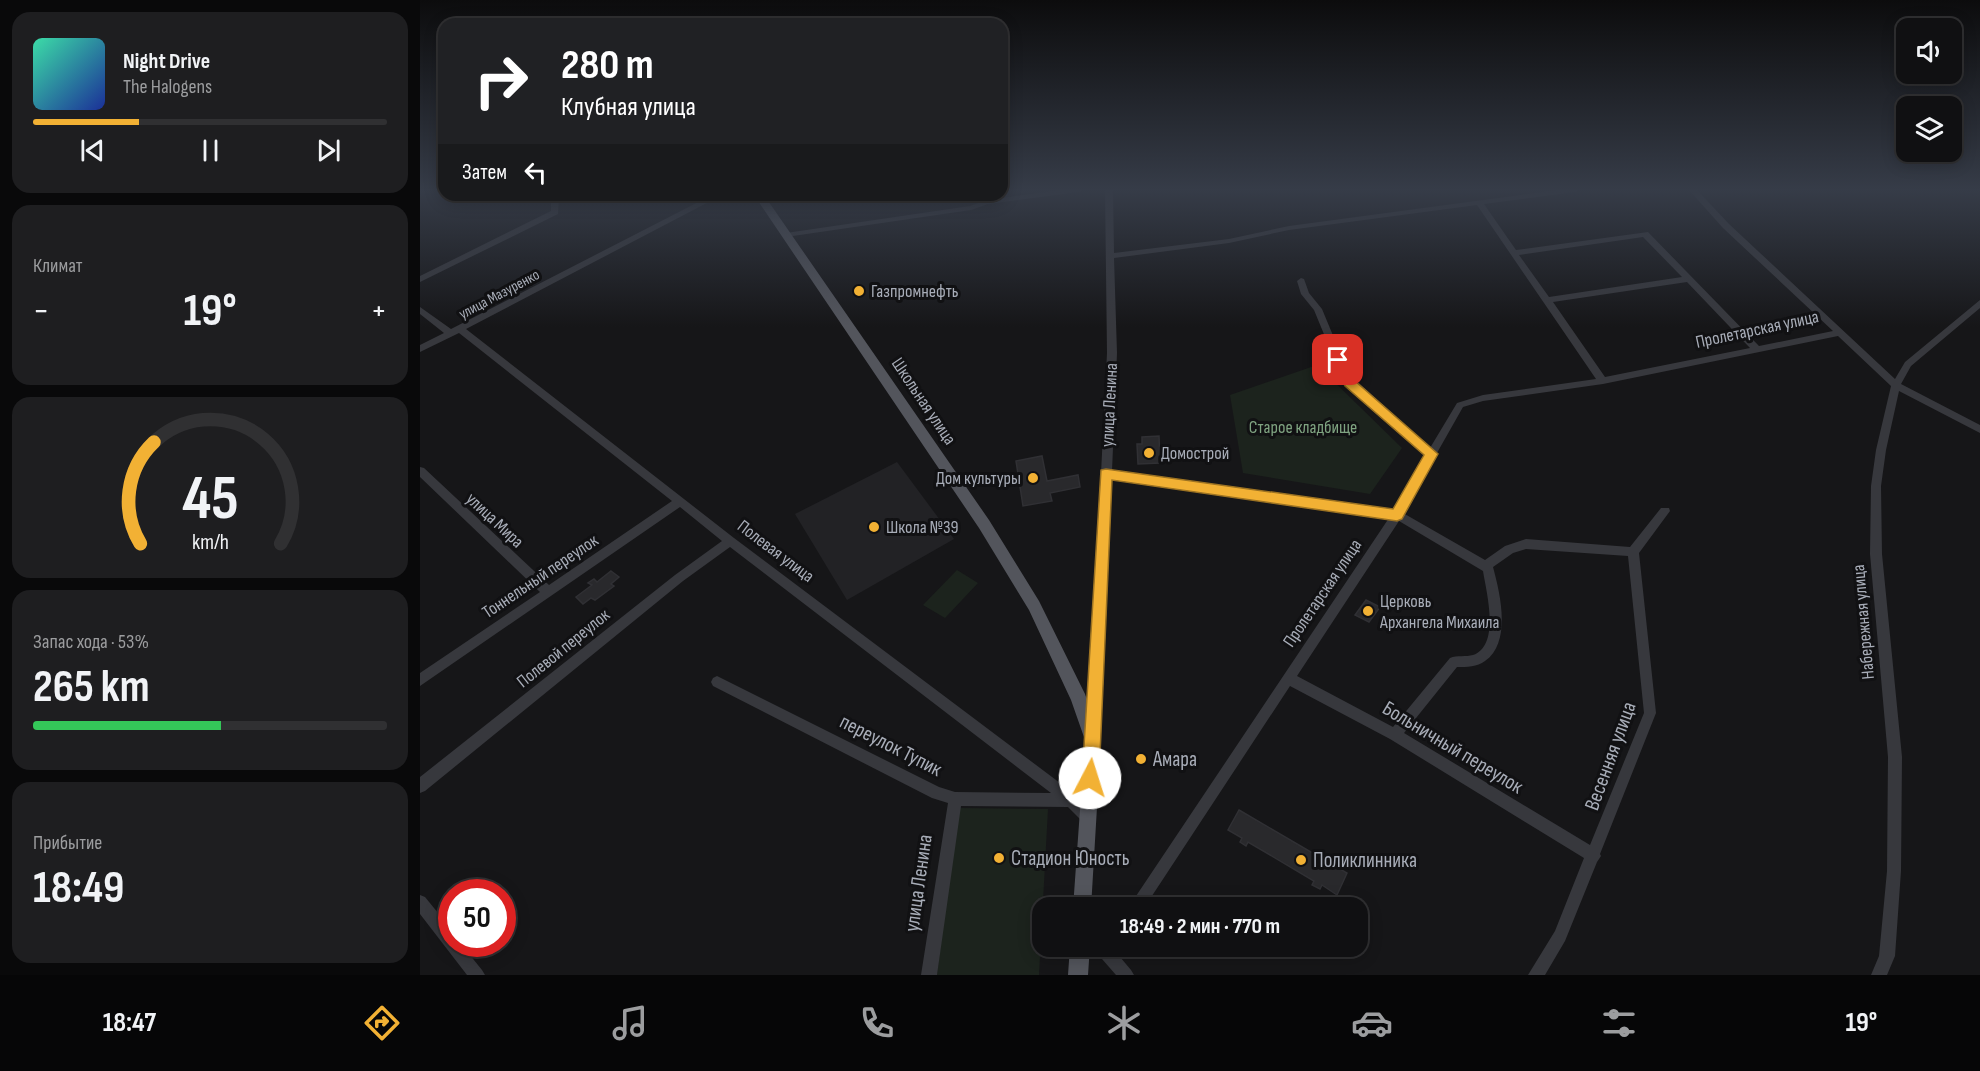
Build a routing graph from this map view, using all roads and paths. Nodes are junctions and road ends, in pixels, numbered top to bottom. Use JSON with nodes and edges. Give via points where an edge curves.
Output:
{"nodes":[{"id":1,"x":786,"y":235,"type":"edge"},
{"id":2,"x":508,"y":236,"type":"edge"},
{"id":3,"x":640,"y":236,"type":"edge"},
{"id":4,"x":1111,"y":236,"type":"edge"},
{"id":5,"x":1254,"y":236,"type":"edge"},
{"id":6,"x":1503,"y":236,"type":"edge"},
{"id":7,"x":1634,"y":236,"type":"edge"},
{"id":8,"x":1646,"y":236,"type":"edge"},
{"id":9,"x":1736,"y":236,"type":"edge"},
{"id":10,"x":1515,"y":252,"type":"junction"},
{"id":11,"x":1112,"y":256,"type":"junction"},
{"id":12,"x":420,"y":279,"type":"edge"},
{"id":13,"x":1687,"y":279,"type":"junction"},
{"id":14,"x":1300,"y":281,"type":"dead end"},
{"id":15,"x":1547,"y":300,"type":"junction"},
{"id":16,"x":1980,"y":303,"type":"edge"},
{"id":17,"x":420,"y":309,"type":"edge"},
{"id":18,"x":455,"y":331,"type":"junction"},
{"id":19,"x":1837,"y":333,"type":"junction"},
{"id":20,"x":420,"y":349,"type":"edge"},
{"id":21,"x":1757,"y":349,"type":"junction"},
{"id":22,"x":1603,"y":381,"type":"junction"},
{"id":23,"x":1896,"y":385,"type":"junction"},
{"id":24,"x":1980,"y":429,"type":"edge"},
{"id":25,"x":1431,"y":454,"type":"junction"},
{"id":26,"x":420,"y":471,"type":"edge"},
{"id":27,"x":1106,"y":474,"type":"junction"},
{"id":28,"x":681,"y":501,"type":"junction"},
{"id":29,"x":1665,"y":512,"type":"dead end"},
{"id":30,"x":1397,"y":515,"type":"junction"},
{"id":31,"x":730,"y":541,"type":"junction"},
{"id":32,"x":1633,"y":552,"type":"junction"},
{"id":33,"x":1485,"y":566,"type":"junction"},
{"id":34,"x":548,"y":592,"type":"junction"},
{"id":35,"x":1288,"y":678,"type":"junction"},
{"id":36,"x":420,"y":680,"type":"edge"},
{"id":37,"x":717,"y":682,"type":"dead end"},
{"id":38,"x":1087,"y":700,"type":"junction"},
{"id":39,"x":1395,"y":735,"type":"junction"},
{"id":40,"x":420,"y":786,"type":"edge"},
{"id":41,"x":955,"y":799,"type":"junction"},
{"id":42,"x":1071,"y":800,"type":"junction"},
{"id":43,"x":1087,"y":816,"type":"junction"},
{"id":44,"x":1594,"y":856,"type":"junction"},
{"id":45,"x":1083,"y":897,"type":"edge"},
{"id":46,"x":1142,"y":897,"type":"edge"},
{"id":47,"x":420,"y":902,"type":"edge"},
{"id":48,"x":438,"y":925,"type":"edge"},
{"id":49,"x":463,"y":957,"type":"edge"},
{"id":50,"x":1079,"y":957,"type":"edge"},
{"id":51,"x":1114,"y":957,"type":"edge"},
{"id":52,"x":477,"y":975,"type":"edge"},
{"id":53,"x":929,"y":975,"type":"edge"},
{"id":54,"x":1078,"y":975,"type":"edge"},
{"id":55,"x":1126,"y":975,"type":"edge"},
{"id":56,"x":1536,"y":975,"type":"edge"},
{"id":57,"x":1879,"y":975,"type":"edge"}],
"edges":[{"from":1,"to":38,"type":"main road","name":"Школьная улица","via":[[984,524]]},
{"from":2,"to":12,"type":"street"},
{"from":3,"to":18,"type":"street","name":"улица Мазуренко"},
{"from":4,"to":11,"type":"street","name":"улица Ленина"},
{"from":5,"to":11,"type":"street"},
{"from":6,"to":10,"type":"street"},
{"from":7,"to":10,"type":"street"},
{"from":8,"to":13,"type":"street"},
{"from":9,"to":19,"type":"street"},
{"from":10,"to":15,"type":"street"},
{"from":11,"to":27,"type":"street","name":"улица Ленина"},
{"from":13,"to":15,"type":"street"},
{"from":13,"to":21,"type":"street"},
{"from":14,"to":25,"type":"street","via":[[1318,309],[1344,376]]},
{"from":15,"to":22,"type":"street"},
{"from":16,"to":23,"type":"street","name":"Набережная улица","via":[[1908,364]]},
{"from":17,"to":18,"type":"street","name":"Полевая улица"},
{"from":18,"to":20,"type":"street","name":"улица Мазуренко"},
{"from":18,"to":28,"type":"street","name":"Полевая улица"},
{"from":19,"to":21,"type":"street","name":"Пролетарская улица"},
{"from":19,"to":23,"type":"street"},
{"from":21,"to":22,"type":"street","name":"Пролетарская улица"},
{"from":22,"to":25,"type":"street","name":"Пролетарская улица","via":[[1483,398],[1460,405]]},
{"from":23,"to":24,"type":"street"},
{"from":23,"to":57,"type":"street","name":"Набережная улица","via":[[1876,486],[1876,554],[1895,757],[1894,871],[1887,956]]},
{"from":25,"to":30,"type":"street","name":"Пролетарская улица"},
{"from":26,"to":34,"type":"street","name":"улица Мира"},
{"from":27,"to":30,"type":"street"},
{"from":27,"to":38,"type":"street","name":"улица Ленина"},
{"from":28,"to":31,"type":"street","name":"Полевая улица"},
{"from":28,"to":34,"type":"street","name":"Тоннельный переулок"},
{"from":29,"to":32,"type":"street"},
{"from":30,"to":33,"type":"street"},
{"from":30,"to":35,"type":"street","name":"Пролетарская улица"},
{"from":31,"to":40,"type":"street","name":"Полевой переулок"},
{"from":31,"to":42,"type":"street","name":"Полевая улица"},
{"from":32,"to":33,"type":"street","via":[[1526,544],[1509,549]]},
{"from":32,"to":44,"type":"street","name":"Весенняя улица","via":[[1650,713]]},
{"from":33,"to":39,"type":"street","via":[[1494,604],[1493,647],[1479,659],[1454,662]]},
{"from":34,"to":36,"type":"street","name":"Тоннельный переулок"},
{"from":35,"to":39,"type":"street","name":"Больничный переулок"},
{"from":35,"to":46,"type":"street","name":"Пролетарская улица"},
{"from":37,"to":41,"type":"street","name":"переулок Тупик","via":[[914,783]]},
{"from":38,"to":43,"type":"main road","name":"Школьная улица","via":[[1094,740]]},
{"from":39,"to":44,"type":"street","name":"Больничный переулок"},
{"from":41,"to":42,"type":"street","name":"переулок Тупик"},
{"from":41,"to":53,"type":"street","name":"улица Ленина"},
{"from":42,"to":43,"type":"street"},
{"from":43,"to":45,"type":"main road"},
{"from":44,"to":56,"type":"street","name":"Весенняя улица","via":[[1560,936]]},
{"from":47,"to":48,"type":"street"},
{"from":49,"to":52,"type":"street"},
{"from":50,"to":54,"type":"main road"},
{"from":51,"to":55,"type":"street"}]}
